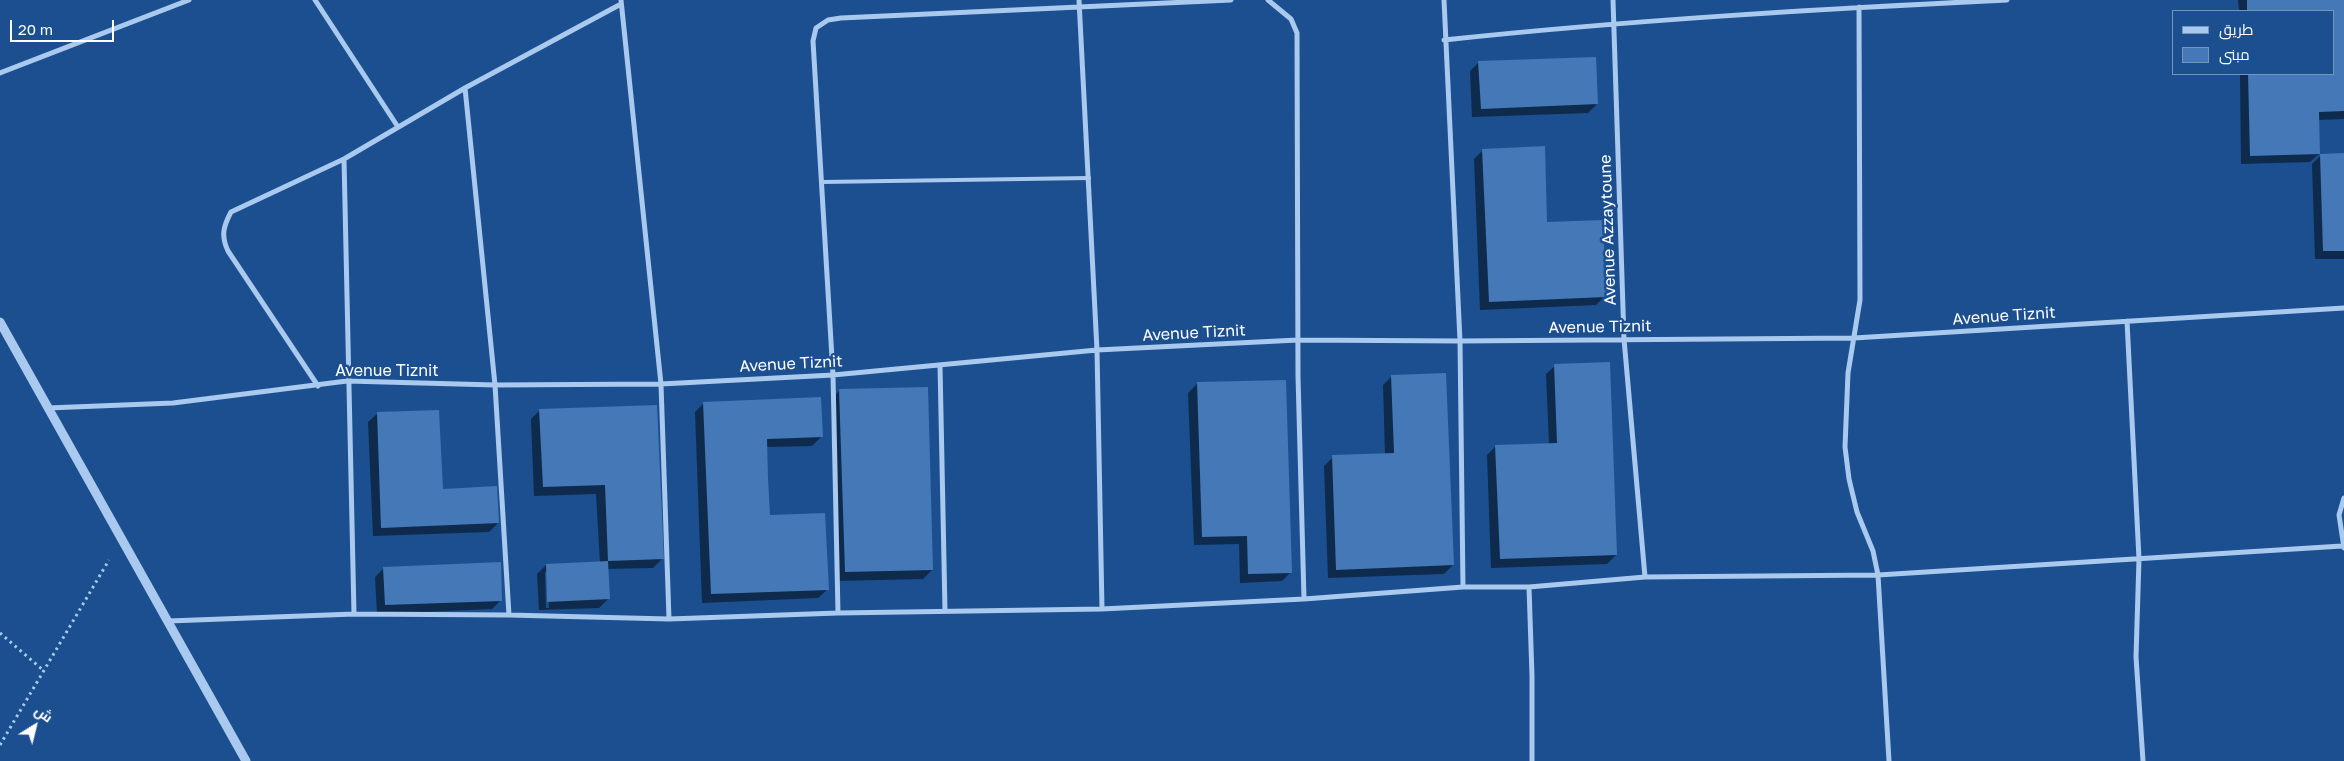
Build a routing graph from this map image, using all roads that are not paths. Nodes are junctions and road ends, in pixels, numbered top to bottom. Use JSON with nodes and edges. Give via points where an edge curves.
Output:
{"nodes":[{"id":1,"x":189,"y":0,"type":"edge"},
{"id":2,"x":315,"y":0,"type":"edge"},
{"id":3,"x":1079,"y":0,"type":"edge"},
{"id":4,"x":1231,"y":0,"type":"edge"},
{"id":5,"x":1268,"y":0,"type":"edge"},
{"id":6,"x":1444,"y":0,"type":"edge"},
{"id":7,"x":1613,"y":0,"type":"edge"},
{"id":8,"x":2007,"y":0,"type":"edge"},
{"id":9,"x":621,"y":2,"type":"edge"},
{"id":10,"x":1080,"y":6,"type":"junction"},
{"id":11,"x":1859,"y":7,"type":"junction"},
{"id":12,"x":1613,"y":26,"type":"junction"},
{"id":13,"x":1444,"y":40,"type":"junction"},
{"id":14,"x":0,"y":73,"type":"edge"},
{"id":15,"x":465,"y":88,"type":"junction"},
{"id":16,"x":398,"y":127,"type":"junction"},
{"id":17,"x":344,"y":159,"type":"junction"},
{"id":18,"x":1089,"y":178,"type":"junction"},
{"id":19,"x":822,"y":182,"type":"junction"},
{"id":20,"x":2344,"y":308,"type":"edge"},
{"id":21,"x":2127,"y":321,"type":"junction"},
{"id":22,"x":0,"y":322,"type":"edge"},
{"id":23,"x":1854,"y":338,"type":"junction"},
{"id":24,"x":1624,"y":339,"type":"junction"},
{"id":25,"x":1298,"y":340,"type":"junction"},
{"id":26,"x":1460,"y":342,"type":"junction"},
{"id":27,"x":1097,"y":350,"type":"junction"},
{"id":28,"x":940,"y":365,"type":"junction"},
{"id":29,"x":833,"y":375,"type":"junction"},
{"id":30,"x":347,"y":381,"type":"junction"},
{"id":31,"x":661,"y":384,"type":"junction"},
{"id":32,"x":495,"y":385,"type":"junction"},
{"id":33,"x":318,"y":386,"type":"junction"},
{"id":34,"x":48,"y":408,"type":"junction"},
{"id":35,"x":2344,"y":498,"type":"edge"},
{"id":36,"x":2343,"y":547,"type":"edge"},
{"id":37,"x":2139,"y":559,"type":"junction"},
{"id":38,"x":1878,"y":575,"type":"junction"},
{"id":39,"x":1644,"y":577,"type":"junction"},
{"id":40,"x":1463,"y":586,"type":"junction"},
{"id":41,"x":1529,"y":587,"type":"junction"},
{"id":42,"x":1304,"y":599,"type":"junction"},
{"id":43,"x":1102,"y":609,"type":"junction"},
{"id":44,"x":945,"y":611,"type":"junction"},
{"id":45,"x":838,"y":613,"type":"junction"},
{"id":46,"x":354,"y":614,"type":"junction"},
{"id":47,"x":509,"y":614,"type":"junction"},
{"id":48,"x":669,"y":619,"type":"junction"},
{"id":49,"x":169,"y":620,"type":"junction"},
{"id":50,"x":246,"y":761,"type":"edge"},
{"id":51,"x":1532,"y":761,"type":"edge"},
{"id":52,"x":1889,"y":761,"type":"edge"},
{"id":53,"x":2143,"y":761,"type":"edge"}],
"edges":[{"from":1,"to":14,"type":"street"},
{"from":2,"to":16,"type":"street"},
{"from":3,"to":10,"type":"street"},
{"from":4,"to":10,"type":"street"},
{"from":5,"to":25,"type":"street","via":[[1292,18],[1296,33]]},
{"from":6,"to":13,"type":"street"},
{"from":7,"to":12,"type":"street","name":"Avenue Azzaytoune"},
{"from":8,"to":11,"type":"street"},
{"from":9,"to":15,"type":"street"},
{"from":9,"to":31,"type":"street"},
{"from":10,"to":18,"type":"street"},
{"from":10,"to":19,"type":"street","via":[[841,18],[819,24],[813,41]]},
{"from":11,"to":12,"type":"street"},
{"from":11,"to":23,"type":"street","via":[[1860,300]]},
{"from":12,"to":13,"type":"street"},
{"from":12,"to":24,"type":"street","name":"Avenue Azzaytoune"},
{"from":13,"to":26,"type":"street"},
{"from":15,"to":16,"type":"street"},
{"from":15,"to":32,"type":"street"},
{"from":16,"to":17,"type":"street"},
{"from":17,"to":30,"type":"street"},
{"from":17,"to":33,"type":"street","via":[[231,212],[222,238],[239,270]]},
{"from":18,"to":19,"type":"lane"},
{"from":18,"to":27,"type":"street"},
{"from":19,"to":29,"type":"street"},
{"from":20,"to":21,"type":"street","name":"Avenue Tiznit"},
{"from":21,"to":23,"type":"street","name":"Avenue Tiznit"},
{"from":21,"to":37,"type":"street"},
{"from":22,"to":34,"type":"street"},
{"from":23,"to":24,"type":"street","name":"Avenue Tiznit"},
{"from":23,"to":38,"type":"street","via":[[1848,373],[1845,447],[1855,504],[1873,551]]},
{"from":24,"to":26,"type":"street","name":"Avenue Tiznit"},
{"from":24,"to":39,"type":"street","name":"Avenue Azzaytoune"},
{"from":25,"to":26,"type":"street","name":"Avenue Tiznit"},
{"from":25,"to":27,"type":"street","name":"Avenue Tiznit"},
{"from":25,"to":42,"type":"street"},
{"from":26,"to":40,"type":"street"},
{"from":27,"to":28,"type":"street","name":"Avenue Tiznit"},
{"from":27,"to":43,"type":"street"},
{"from":28,"to":29,"type":"street","name":"Avenue Tiznit"},
{"from":28,"to":44,"type":"street"},
{"from":29,"to":31,"type":"street","name":"Avenue Tiznit"},
{"from":29,"to":45,"type":"street"},
{"from":30,"to":32,"type":"street","name":"Avenue Tiznit"},
{"from":30,"to":33,"type":"street","name":"Avenue Tiznit"},
{"from":30,"to":46,"type":"street"},
{"from":31,"to":32,"type":"street","name":"Avenue Tiznit"},
{"from":31,"to":48,"type":"street"},
{"from":32,"to":47,"type":"street"},
{"from":33,"to":34,"type":"street","name":"Avenue Tiznit","via":[[173,402]]},
{"from":34,"to":49,"type":"street"},
{"from":35,"to":36,"type":"street","via":[[2339,515]]},
{"from":36,"to":37,"type":"street"},
{"from":37,"to":38,"type":"street"},
{"from":37,"to":53,"type":"street","via":[[2136,657]]},
{"from":38,"to":39,"type":"street"},
{"from":38,"to":52,"type":"street"},
{"from":39,"to":41,"type":"street"},
{"from":40,"to":41,"type":"street"},
{"from":40,"to":42,"type":"street"},
{"from":41,"to":51,"type":"street"},
{"from":42,"to":43,"type":"street"},
{"from":43,"to":44,"type":"street"},
{"from":44,"to":45,"type":"street"},
{"from":45,"to":48,"type":"street"},
{"from":46,"to":47,"type":"street"},
{"from":46,"to":49,"type":"street"},
{"from":47,"to":48,"type":"street"},
{"from":49,"to":50,"type":"street"}]}
